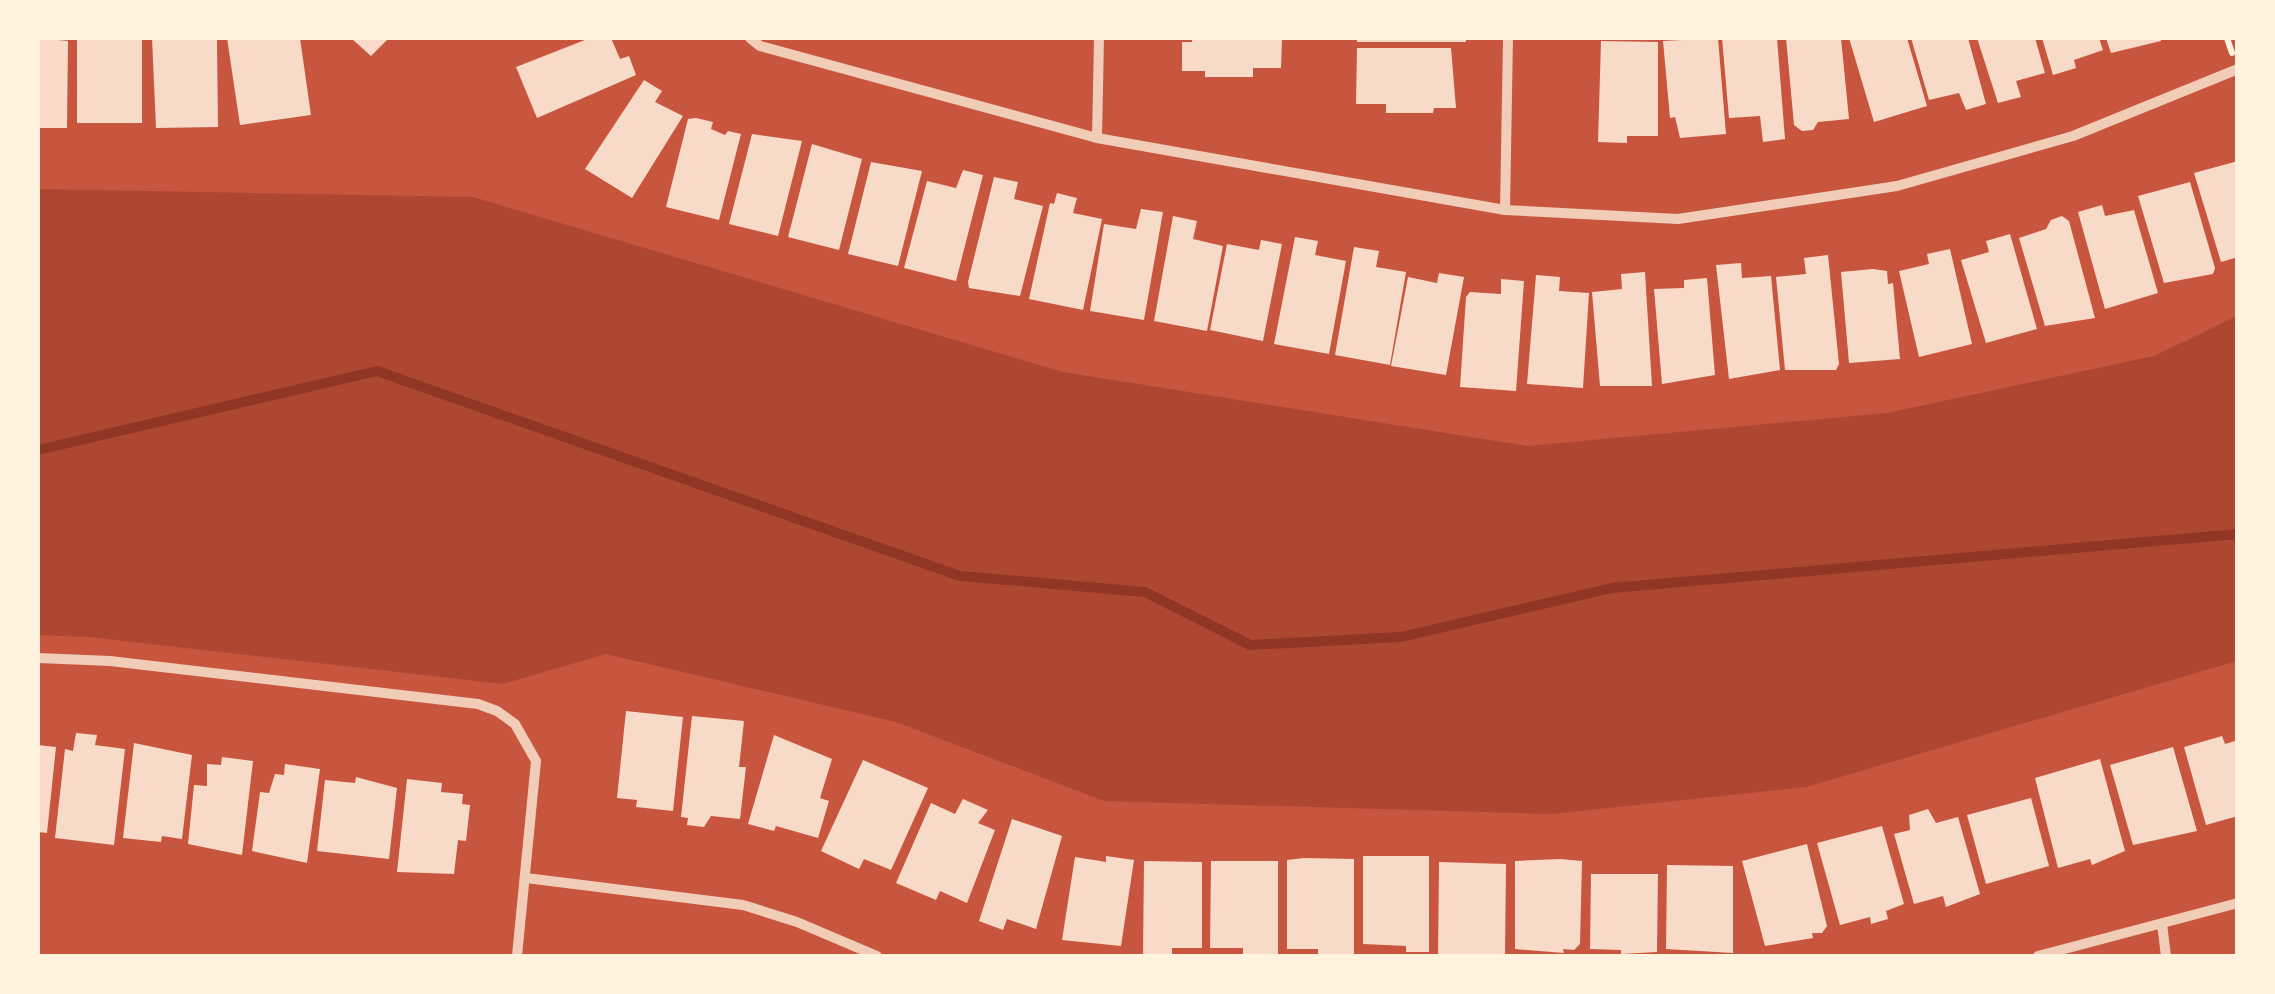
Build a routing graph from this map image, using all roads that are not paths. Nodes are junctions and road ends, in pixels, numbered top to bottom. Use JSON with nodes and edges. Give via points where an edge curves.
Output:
{"nodes":[{"id":1,"x":750,"y":38,"type":"edge"},
{"id":2,"x":1099,"y":38,"type":"edge"},
{"id":3,"x":1508,"y":38,"type":"edge"},
{"id":4,"x":2238,"y":69,"type":"edge"},
{"id":5,"x":1097,"y":138,"type":"junction"},
{"id":6,"x":1505,"y":210,"type":"junction"},
{"id":7,"x":38,"y":658,"type":"edge"},
{"id":8,"x":526,"y":878,"type":"junction"},
{"id":9,"x":2238,"y":903,"type":"edge"},
{"id":10,"x":2162,"y":924,"type":"junction"},
{"id":11,"x":517,"y":956,"type":"edge"},
{"id":12,"x":877,"y":956,"type":"edge"},
{"id":13,"x":2038,"y":956,"type":"edge"},
{"id":14,"x":2166,"y":956,"type":"edge"}],
"edges":[{"from":1,"to":5,"type":"street"},
{"from":2,"to":5,"type":"street"},
{"from":3,"to":6,"type":"street"},
{"from":4,"to":6,"type":"street","via":[[2073,136],[1897,186],[1678,219]]},
{"from":5,"to":6,"type":"street"},
{"from":7,"to":8,"type":"street","via":[[110,661],[497,711],[515,724],[536,761]]},
{"from":8,"to":11,"type":"street"},
{"from":8,"to":12,"type":"street","via":[[743,905]]},
{"from":9,"to":10,"type":"street"},
{"from":10,"to":13,"type":"street"},
{"from":10,"to":14,"type":"street"}]}
